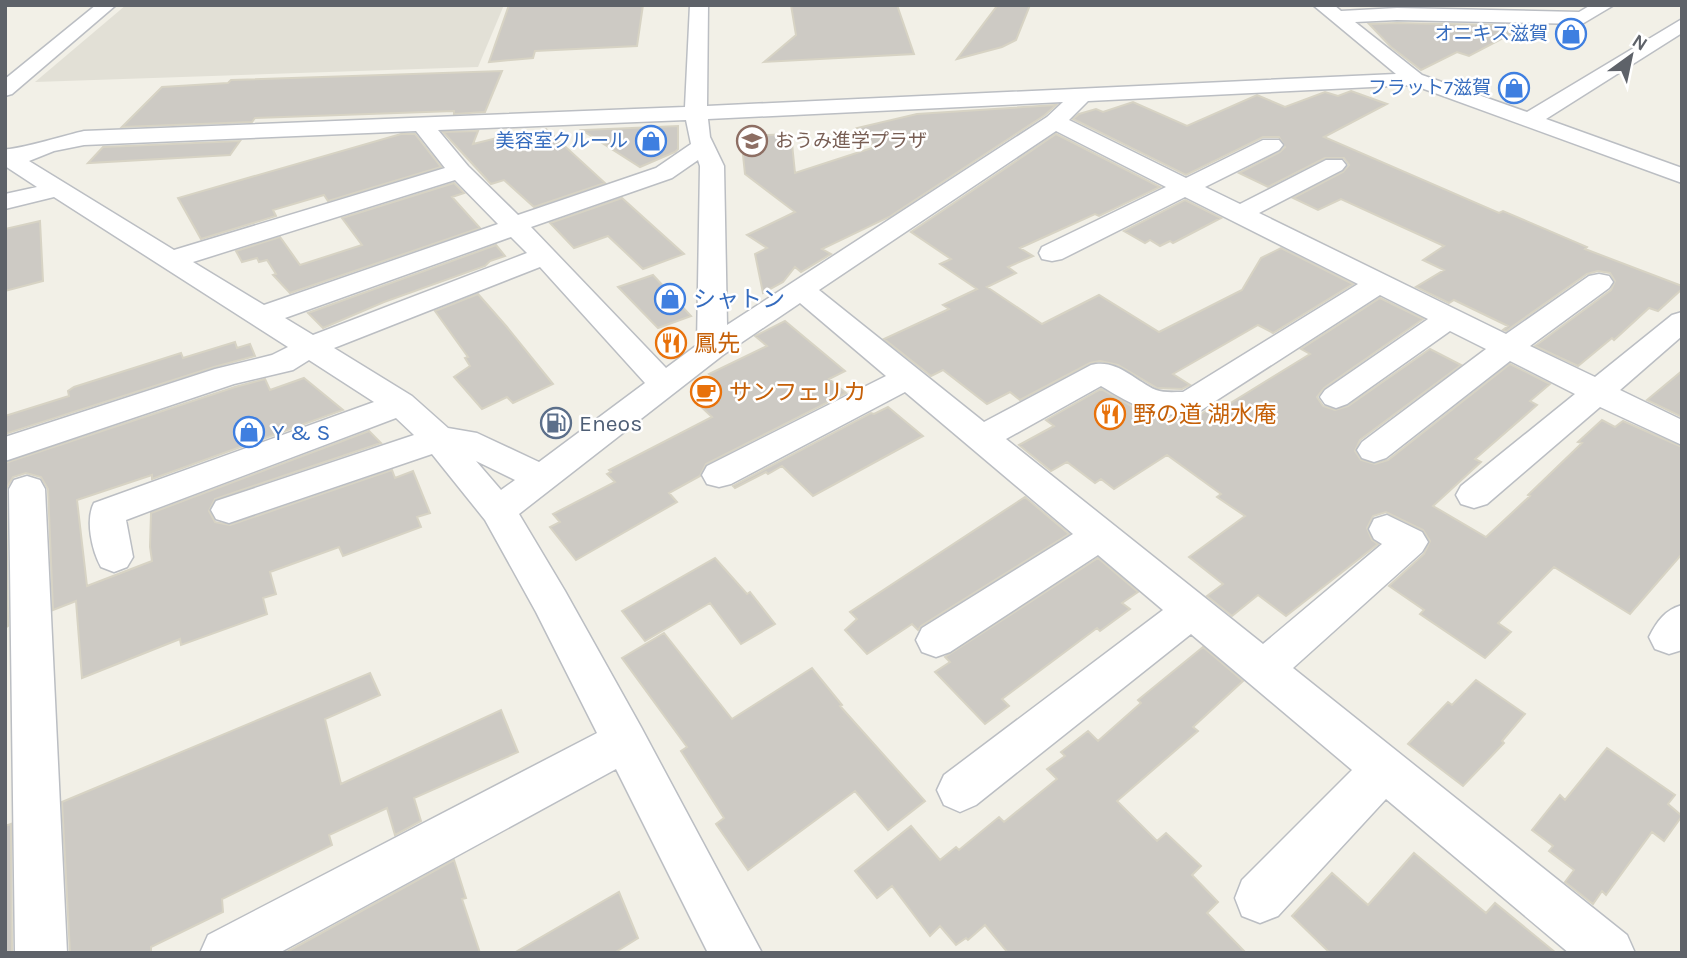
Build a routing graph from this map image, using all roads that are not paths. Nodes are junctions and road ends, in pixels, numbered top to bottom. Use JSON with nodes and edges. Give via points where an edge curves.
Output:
{"nodes":[{"id":1,"x":107,"y":5,"type":"edge"},
{"id":2,"x":699,"y":5,"type":"edge"},
{"id":3,"x":1478,"y":5,"type":"edge"},
{"id":4,"x":1571,"y":5,"type":"edge"},
{"id":5,"x":1391,"y":10,"type":"edge"},
{"id":6,"x":1597,"y":10,"type":"edge"},
{"id":7,"x":1329,"y":11,"type":"edge"},
{"id":8,"x":1495,"y":16,"type":"junction"},
{"id":9,"x":1681,"y":26,"type":"edge"},
{"id":10,"x":1415,"y":79,"type":"junction"},
{"id":11,"x":5,"y":90,"type":"edge"},
{"id":12,"x":1084,"y":93,"type":"junction"},
{"id":13,"x":696,"y":113,"type":"junction"},
{"id":14,"x":1528,"y":120,"type":"junction"},
{"id":15,"x":1055,"y":122,"type":"junction"},
{"id":16,"x":426,"y":124,"type":"junction"},
{"id":17,"x":1271,"y":145,"type":"dead end"},
{"id":18,"x":703,"y":146,"type":"junction"},
{"id":19,"x":8,"y":158,"type":"edge"},
{"id":20,"x":1334,"y":165,"type":"dead end"},
{"id":21,"x":460,"y":171,"type":"junction"},
{"id":22,"x":1682,"y":176,"type":"edge"},
{"id":23,"x":1184,"y":186,"type":"junction"},
{"id":24,"x":58,"y":189,"type":"junction"},
{"id":25,"x":5,"y":202,"type":"edge"},
{"id":26,"x":1239,"y":214,"type":"junction"},
{"id":27,"x":513,"y":226,"type":"junction"},
{"id":28,"x":1052,"y":253,"type":"dead end"},
{"id":29,"x":545,"y":256,"type":"junction"},
{"id":30,"x":170,"y":260,"type":"junction"},
{"id":31,"x":1599,"y":282,"type":"dead end"},
{"id":32,"x":1379,"y":283,"type":"junction"},
{"id":33,"x":800,"y":289,"type":"junction"},
{"id":34,"x":259,"y":317,"type":"junction"},
{"id":35,"x":1449,"y":318,"type":"junction"},
{"id":36,"x":1682,"y":321,"type":"edge"},
{"id":37,"x":1508,"y":347,"type":"junction"},
{"id":38,"x":308,"y":348,"type":"junction"},
{"id":39,"x":712,"y":348,"type":"junction"},
{"id":40,"x":907,"y":378,"type":"junction"},
{"id":41,"x":664,"y":384,"type":"junction"},
{"id":42,"x":1597,"y":392,"type":"junction"},
{"id":43,"x":1336,"y":397,"type":"dead end"},
{"id":44,"x":401,"y":404,"type":"junction"},
{"id":45,"x":1682,"y":434,"type":"edge"},
{"id":46,"x":981,"y":438,"type":"junction"},
{"id":47,"x":439,"y":439,"type":"junction"},
{"id":48,"x":5,"y":449,"type":"edge"},
{"id":49,"x":1374,"y":450,"type":"dead end"},
{"id":50,"x":719,"y":475,"type":"dead end"},
{"id":51,"x":542,"y":478,"type":"junction"},
{"id":52,"x":27,"y":489,"type":"dead end"},
{"id":53,"x":1474,"y":495,"type":"dead end"},
{"id":54,"x":229,"y":510,"type":"dead end"},
{"id":55,"x":498,"y":511,"type":"junction"},
{"id":56,"x":1387,"y":529,"type":"dead end"},
{"id":57,"x":1101,"y":535,"type":"junction"},
{"id":58,"x":114,"y":557,"type":"dead end"},
{"id":59,"x":1192,"y":611,"type":"junction"},
{"id":60,"x":936,"y":640,"type":"dead end"},
{"id":61,"x":1263,"y":669,"type":"junction"},
{"id":62,"x":625,"y":741,"type":"junction"},
{"id":63,"x":1384,"y":769,"type":"junction"},
{"id":64,"x":960,"y":790,"type":"dead end"},
{"id":65,"x":1260,"y":898,"type":"dead end"},
{"id":66,"x":41,"y":953,"type":"edge"},
{"id":67,"x":226,"y":953,"type":"edge"},
{"id":68,"x":736,"y":953,"type":"edge"},
{"id":69,"x":1609,"y":953,"type":"edge"}],
"edges":[{"from":1,"to":11,"type":"street"},
{"from":2,"to":13,"type":"street"},
{"from":3,"to":8,"type":"street"},
{"from":4,"to":6,"type":"street"},
{"from":5,"to":7,"type":"street"},
{"from":5,"to":8,"type":"street"},
{"from":6,"to":8,"type":"street","via":[[1582,18]]},
{"from":7,"to":10,"type":"street"},
{"from":9,"to":14,"type":"street"},
{"from":10,"to":12,"type":"street"},
{"from":10,"to":14,"type":"street"},
{"from":12,"to":13,"type":"street"},
{"from":12,"to":15,"type":"street"},
{"from":13,"to":16,"type":"street"},
{"from":13,"to":18,"type":"street"},
{"from":14,"to":22,"type":"street"},
{"from":15,"to":23,"type":"street"},
{"from":15,"to":33,"type":"street"},
{"from":16,"to":19,"type":"street","via":[[84,138]]},
{"from":16,"to":21,"type":"street"},
{"from":17,"to":23,"type":"street"},
{"from":18,"to":27,"type":"street","via":[[664,173]]},
{"from":18,"to":39,"type":"street","via":[[712,166]]},
{"from":19,"to":24,"type":"street"},
{"from":20,"to":26,"type":"street"},
{"from":21,"to":27,"type":"street"},
{"from":21,"to":30,"type":"street"},
{"from":23,"to":26,"type":"street"},
{"from":23,"to":28,"type":"street"},
{"from":24,"to":25,"type":"street"},
{"from":24,"to":30,"type":"street"},
{"from":26,"to":32,"type":"street"},
{"from":27,"to":29,"type":"street"},
{"from":27,"to":34,"type":"street"},
{"from":29,"to":38,"type":"street"},
{"from":29,"to":41,"type":"street"},
{"from":30,"to":34,"type":"street"},
{"from":31,"to":37,"type":"street"},
{"from":32,"to":35,"type":"street"},
{"from":32,"to":46,"type":"street","via":[[1189,403],[1152,402],[1102,372]]},
{"from":33,"to":39,"type":"street"},
{"from":33,"to":40,"type":"street"},
{"from":34,"to":38,"type":"street"},
{"from":35,"to":37,"type":"street"},
{"from":35,"to":43,"type":"street"},
{"from":36,"to":42,"type":"street"},
{"from":37,"to":42,"type":"street"},
{"from":37,"to":49,"type":"street"},
{"from":38,"to":44,"type":"street"},
{"from":38,"to":48,"type":"street","via":[[282,363],[226,376]]},
{"from":39,"to":41,"type":"street"},
{"from":40,"to":46,"type":"street"},
{"from":40,"to":50,"type":"street"},
{"from":41,"to":51,"type":"street"},
{"from":42,"to":45,"type":"street"},
{"from":42,"to":53,"type":"street"},
{"from":44,"to":47,"type":"street"},
{"from":44,"to":58,"type":"street","via":[[107,513]]},
{"from":46,"to":57,"type":"street"},
{"from":47,"to":51,"type":"street","via":[[465,441]]},
{"from":47,"to":54,"type":"street"},
{"from":47,"to":55,"type":"street"},
{"from":51,"to":55,"type":"street"},
{"from":52,"to":66,"type":"street"},
{"from":55,"to":62,"type":"street"},
{"from":56,"to":61,"type":"street","via":[[1409,542]]},
{"from":57,"to":59,"type":"street"},
{"from":57,"to":60,"type":"street"},
{"from":59,"to":61,"type":"street"},
{"from":59,"to":64,"type":"street"},
{"from":61,"to":63,"type":"street"},
{"from":62,"to":67,"type":"street"},
{"from":62,"to":68,"type":"street"},
{"from":63,"to":65,"type":"street"},
{"from":63,"to":69,"type":"street"}]}
